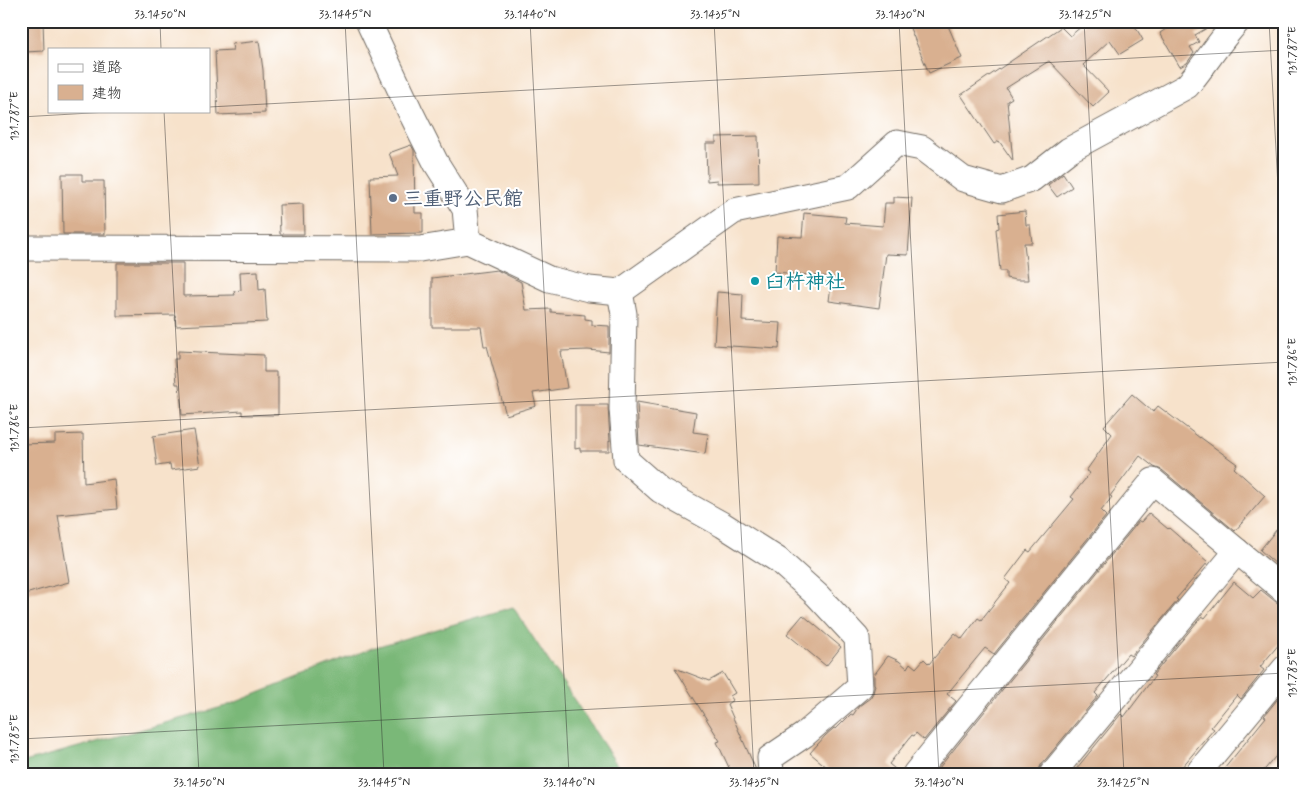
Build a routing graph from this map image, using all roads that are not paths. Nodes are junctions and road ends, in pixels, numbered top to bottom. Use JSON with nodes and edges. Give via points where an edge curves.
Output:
{"nodes":[{"id":1,"x":368,"y":21,"type":"edge"},
{"id":2,"x":1238,"y":21,"type":"edge"},
{"id":3,"x":468,"y":241,"type":"junction"},
{"id":4,"x":21,"y":248,"type":"edge"},
{"id":5,"x":620,"y":292,"type":"junction"},
{"id":6,"x":1237,"y":551,"type":"junction"},
{"id":7,"x":1285,"y":591,"type":"edge"},
{"id":8,"x":1285,"y":668,"type":"edge"},
{"id":9,"x":771,"y":774,"type":"edge"},
{"id":10,"x":915,"y":774,"type":"edge"},
{"id":11,"x":1052,"y":774,"type":"edge"},
{"id":12,"x":1197,"y":774,"type":"edge"}],
"edges":[{"from":1,"to":3,"type":"street","via":[[436,163],[465,209]]},
{"from":2,"to":5,"type":"street","via":[[1187,86],[1069,150],[1032,179],[1002,190],[963,179],[922,148],[896,143],[848,187],[734,211]]},
{"from":3,"to":4,"type":"street","via":[[420,249]]},
{"from":3,"to":5,"type":"street","via":[[549,280]]},
{"from":5,"to":9,"type":"street","via":[[624,314],[622,409],[626,460],[660,490],[778,560],[857,638],[860,687],[804,735],[770,758]]},
{"from":6,"to":7,"type":"street"},
{"from":6,"to":10,"type":"street","via":[[1153,480]]},
{"from":6,"to":11,"type":"street"},
{"from":8,"to":12,"type":"street"}]}
